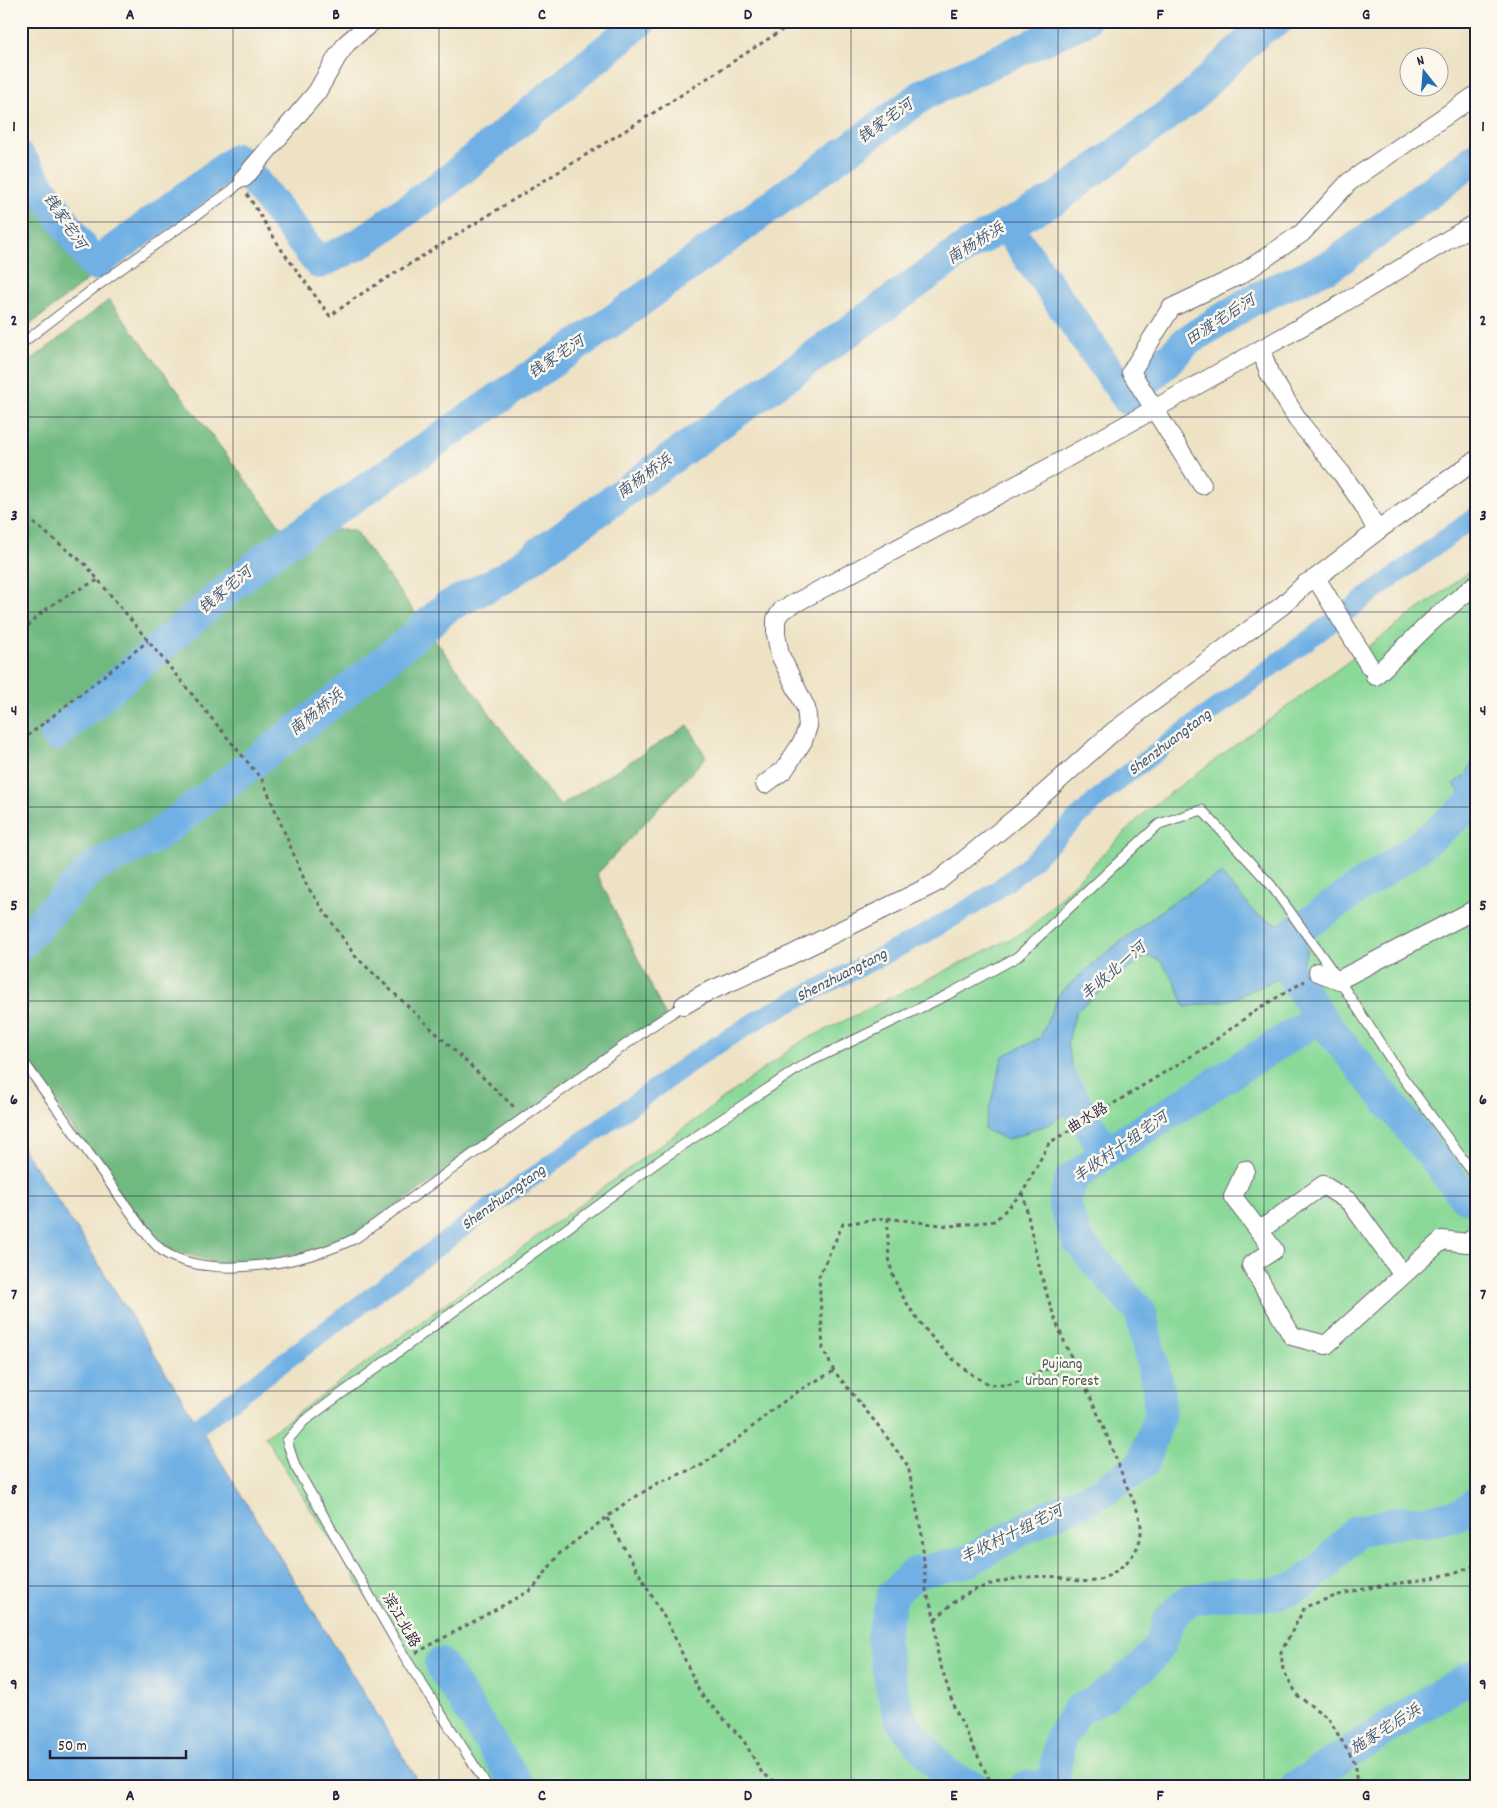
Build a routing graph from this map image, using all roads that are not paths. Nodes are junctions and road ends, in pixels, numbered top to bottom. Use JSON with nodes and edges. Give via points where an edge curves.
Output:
{"nodes":[{"id":1,"x":373,"y":21,"type":"edge"},
{"id":2,"x":1476,"y":95,"type":"edge"},
{"id":3,"x":246,"y":176,"type":"joint"},
{"id":4,"x":1476,"y":223,"type":"edge"},
{"id":5,"x":21,"y":344,"type":"edge"},
{"id":6,"x":1261,"y":349,"type":"junction"},
{"id":7,"x":1151,"y":405,"type":"junction"},
{"id":8,"x":1476,"y":460,"type":"edge"},
{"id":9,"x":1202,"y":485,"type":"dead end"},
{"id":10,"x":1377,"y":531,"type":"junction"},
{"id":11,"x":1318,"y":581,"type":"junction"},
{"id":12,"x":1476,"y":584,"type":"edge"},
{"id":13,"x":765,"y":784,"type":"dead end"},
{"id":14,"x":1476,"y":909,"type":"edge"},
{"id":15,"x":1318,"y":972,"type":"road end"},
{"id":16,"x":1339,"y":980,"type":"junction"},
{"id":17,"x":684,"y":1006,"type":"joint"},
{"id":18,"x":21,"y":1058,"type":"edge"},
{"id":19,"x":1245,"y":1170,"type":"dead end"},
{"id":20,"x":1476,"y":1177,"type":"edge"},
{"id":21,"x":1259,"y":1231,"type":"junction"},
{"id":22,"x":1476,"y":1236,"type":"edge"},
{"id":23,"x":1403,"y":1275,"type":"junction"},
{"id":24,"x":488,"y":1787,"type":"edge"}],
"edges":[{"from":1,"to":3,"type":"street","via":[[347,43],[317,92]]},
{"from":2,"to":7,"type":"street","via":[[1349,182],[1302,233],[1240,275],[1171,308],[1131,372]]},
{"from":3,"to":5,"type":"lane","via":[[232,190]]},
{"from":4,"to":6,"type":"street"},
{"from":6,"to":7,"type":"street"},
{"from":6,"to":10,"type":"street","via":[[1269,372],[1300,423],[1342,474]]},
{"from":7,"to":9,"type":"street"},
{"from":7,"to":13,"type":"street","via":[[1054,465],[782,610],[776,620],[780,655],[806,708],[808,726],[803,741],[784,770]]},
{"from":8,"to":10,"type":"street"},
{"from":10,"to":11,"type":"street"},
{"from":11,"to":12,"type":"street","via":[[1373,672]]},
{"from":11,"to":17,"type":"street","via":[[1304,584],[1283,605],[1114,731],[1029,807],[936,883]]},
{"from":14,"to":16,"type":"street"},
{"from":15,"to":16,"type":"street"},
{"from":16,"to":20,"type":"lane","via":[[1400,1075]]},
{"from":16,"to":24,"type":"lane","name":"滨江北路","via":[[1271,884],[1202,810],[1160,824],[1017,957],[803,1066],[659,1161],[304,1421],[288,1441],[295,1466],[406,1659]]},
{"from":17,"to":18,"type":"lane","via":[[356,1238],[306,1257],[262,1266],[231,1267],[190,1262],[168,1255],[157,1246]]},
{"from":19,"to":21,"type":"street","via":[[1233,1197]]},
{"from":21,"to":23,"type":"street","via":[[1323,1185],[1350,1202]]},
{"from":21,"to":23,"type":"street","via":[[1274,1250],[1250,1265],[1292,1336],[1326,1345]]},
{"from":22,"to":23,"type":"street","via":[[1467,1243],[1442,1240]]}]}
